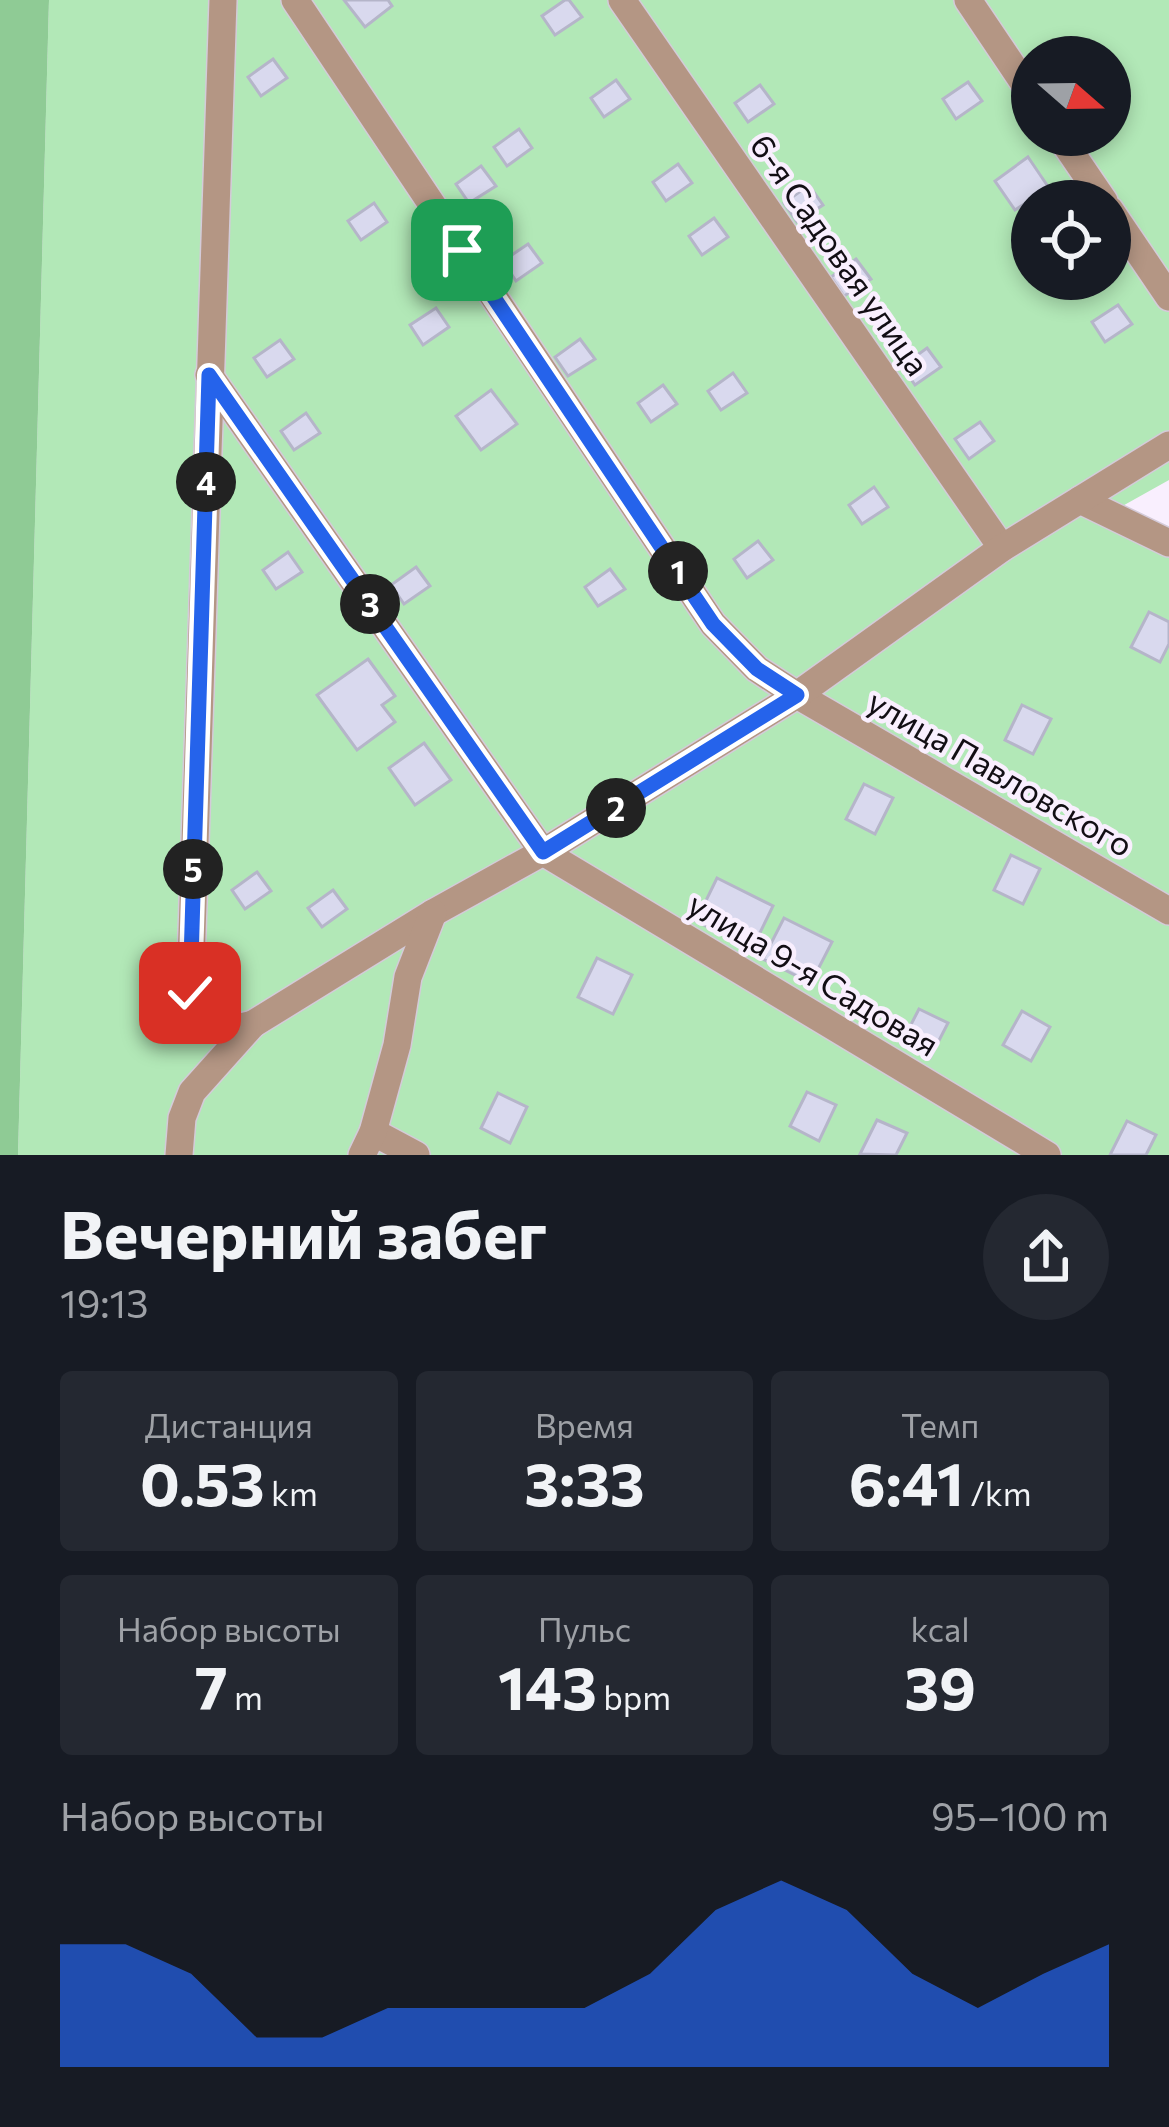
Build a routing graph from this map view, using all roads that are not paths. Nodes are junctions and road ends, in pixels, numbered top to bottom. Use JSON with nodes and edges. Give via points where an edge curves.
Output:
{"nodes":[{"id":1,"x":223,"y":0,"type":"edge"},
{"id":2,"x":295,"y":0,"type":"edge"},
{"id":3,"x":622,"y":0,"type":"edge"},
{"id":4,"x":968,"y":0,"type":"edge"},
{"id":5,"x":1011,"y":64,"type":"edge"},
{"id":6,"x":1131,"y":241,"type":"edge"},
{"id":7,"x":1169,"y":297,"type":"edge"},
{"id":8,"x":209,"y":375,"type":"junction"},
{"id":9,"x":1169,"y":445,"type":"edge"},
{"id":10,"x":1080,"y":500,"type":"junction"},
{"id":11,"x":1169,"y":543,"type":"edge"},
{"id":12,"x":1002,"y":548,"type":"junction"},
{"id":13,"x":797,"y":695,"type":"junction"},
{"id":14,"x":543,"y":852,"type":"junction"},
{"id":15,"x":1169,"y":911,"type":"edge"},
{"id":16,"x":433,"y":913,"type":"junction"},
{"id":17,"x":253,"y":1024,"type":"junction"},
{"id":18,"x":367,"y":1144,"type":"edge"},
{"id":19,"x":179,"y":1155,"type":"edge"},
{"id":20,"x":416,"y":1155,"type":"edge"},
{"id":21,"x":1047,"y":1155,"type":"edge"}],
"edges":[{"from":1,"to":8,"type":"street"},
{"from":2,"to":13,"type":"street","name":"улица Павловского","via":[[713,624]]},
{"from":3,"to":12,"type":"street","name":"6-я Садовая улица"},
{"from":4,"to":5,"type":"street"},
{"from":6,"to":7,"type":"street"},
{"from":8,"to":14,"type":"street"},
{"from":8,"to":17,"type":"street","via":[[190,993],[197,1016],[212,1027]]},
{"from":9,"to":10,"type":"street"},
{"from":10,"to":11,"type":"street"},
{"from":10,"to":12,"type":"street"},
{"from":12,"to":13,"type":"street"},
{"from":13,"to":14,"type":"street"},
{"from":13,"to":15,"type":"street","name":"улица Павловского"},
{"from":14,"to":16,"type":"street"},
{"from":14,"to":21,"type":"street","name":"улица 9-я Садовая"},
{"from":16,"to":17,"type":"street"},
{"from":16,"to":18,"type":"street","via":[[408,977]]},
{"from":17,"to":19,"type":"street","via":[[192,1092]]},
{"from":18,"to":20,"type":"street"}]}
